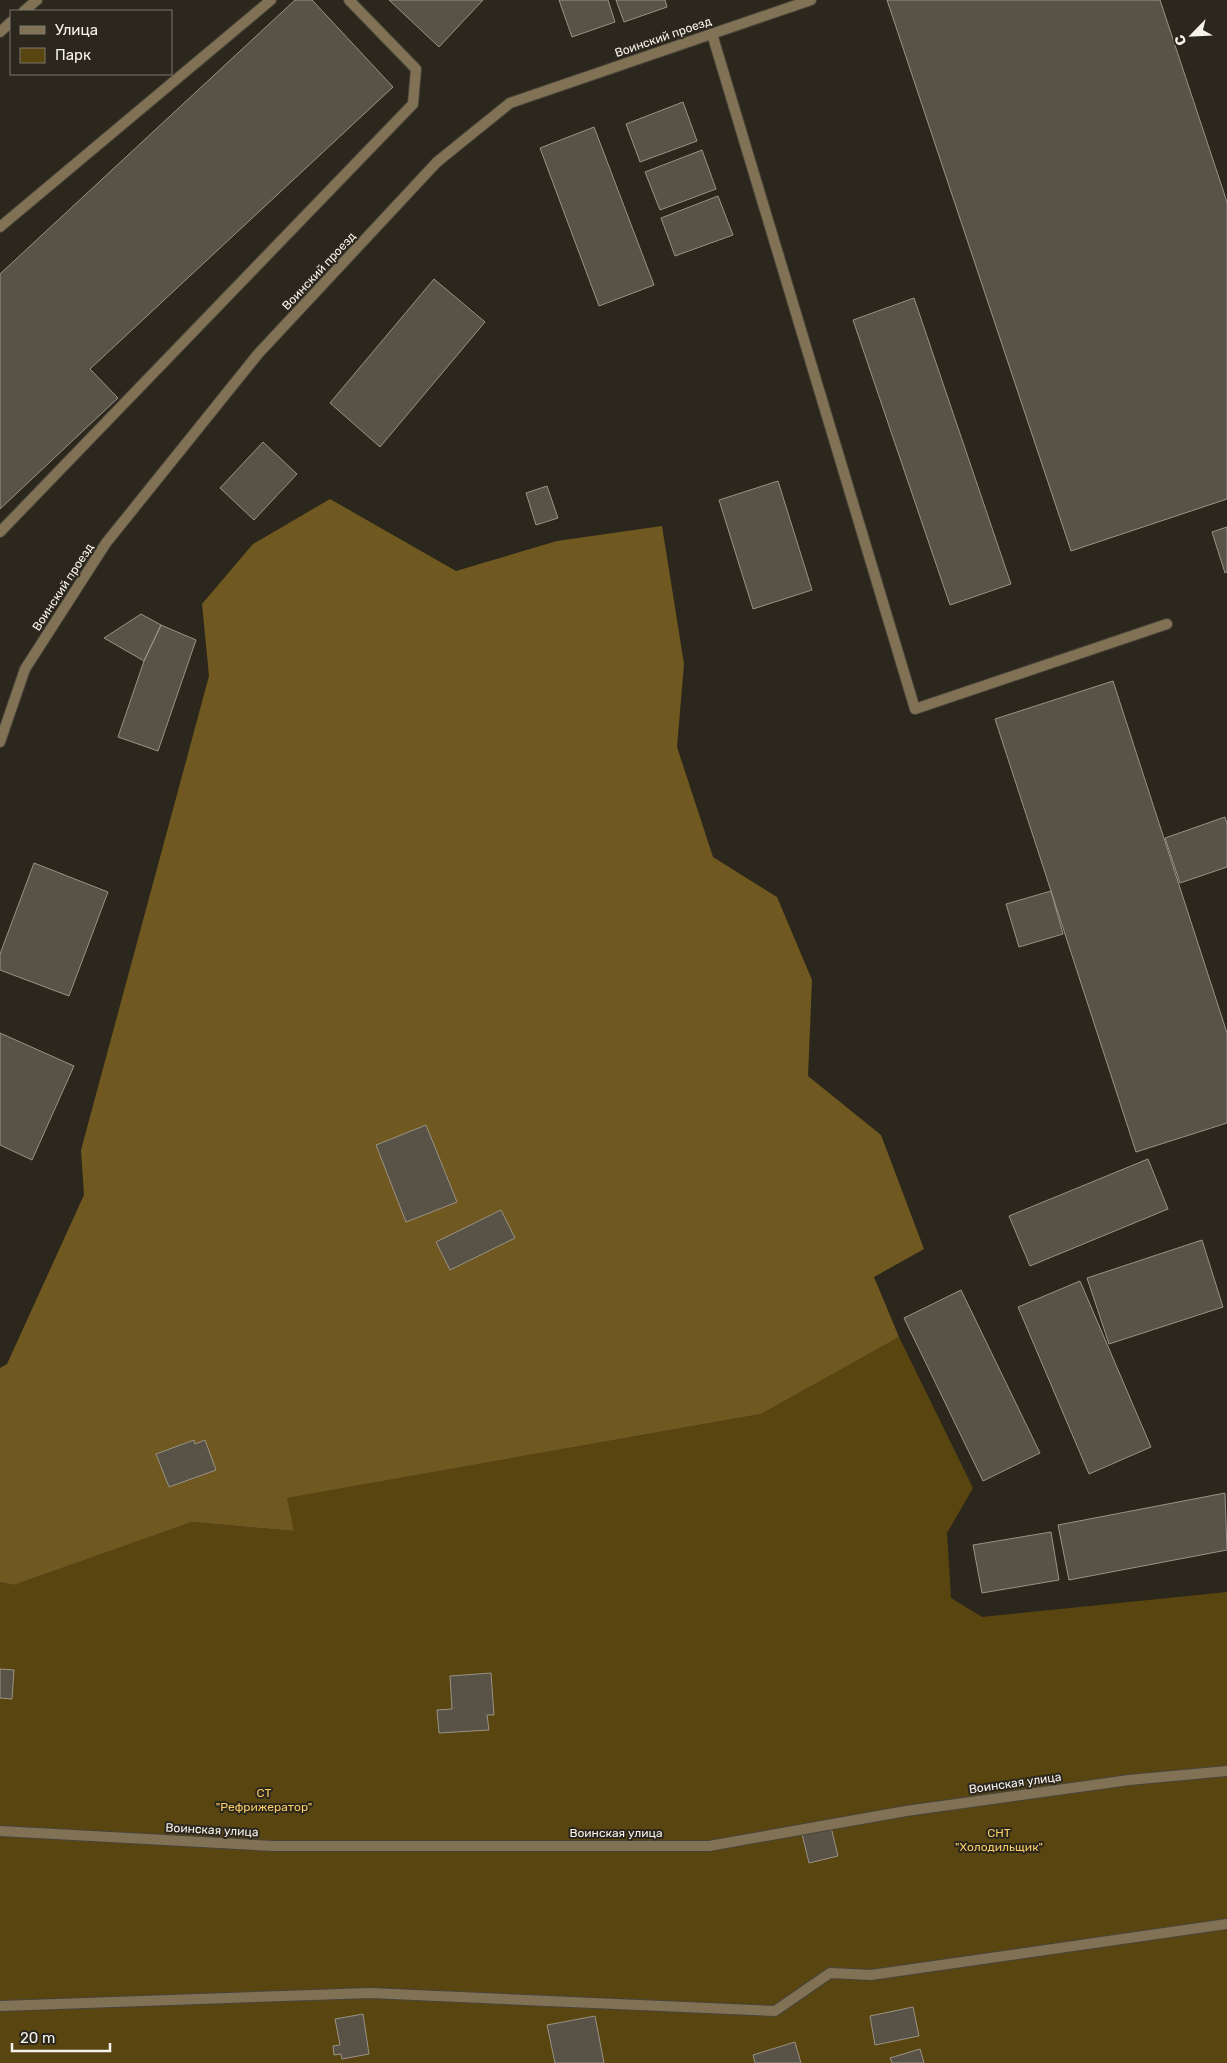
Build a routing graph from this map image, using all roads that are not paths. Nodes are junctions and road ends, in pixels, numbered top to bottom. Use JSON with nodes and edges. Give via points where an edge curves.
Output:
{"nodes":[{"id":1,"x":37,"y":0,"type":"edge"},
{"id":2,"x":270,"y":0,"type":"edge"},
{"id":3,"x":349,"y":0,"type":"edge"},
{"id":4,"x":811,"y":0,"type":"edge"},
{"id":5,"x":25,"y":10,"type":"edge"},
{"id":6,"x":10,"y":23,"type":"edge"},
{"id":7,"x":0,"y":32,"type":"edge"},
{"id":8,"x":712,"y":34,"type":"junction"},
{"id":9,"x":0,"y":227,"type":"edge"},
{"id":10,"x":0,"y":532,"type":"edge"},
{"id":11,"x":1167,"y":624,"type":"dead end"},
{"id":12,"x":0,"y":742,"type":"edge"},
{"id":13,"x":1227,"y":1771,"type":"edge"},
{"id":14,"x":0,"y":1831,"type":"edge"},
{"id":15,"x":1227,"y":1924,"type":"edge"},
{"id":16,"x":0,"y":2006,"type":"edge"}],
"edges":[{"from":1,"to":5,"type":"street"},
{"from":2,"to":9,"type":"street"},
{"from":3,"to":10,"type":"street","via":[[416,69],[413,104]]},
{"from":4,"to":8,"type":"street","name":"Воинский проезд"},
{"from":6,"to":7,"type":"street"},
{"from":8,"to":11,"type":"street","via":[[915,708]]},
{"from":8,"to":12,"type":"street","name":"Воинский проезд","via":[[510,103],[437,162],[258,354],[106,543],[25,669]]},
{"from":13,"to":14,"type":"street","name":"Воинская улица","via":[[1128,1780],[906,1811],[709,1846],[274,1846]]},
{"from":15,"to":16,"type":"street","via":[[871,1975],[830,1973],[774,2011],[370,1993]]}]}
